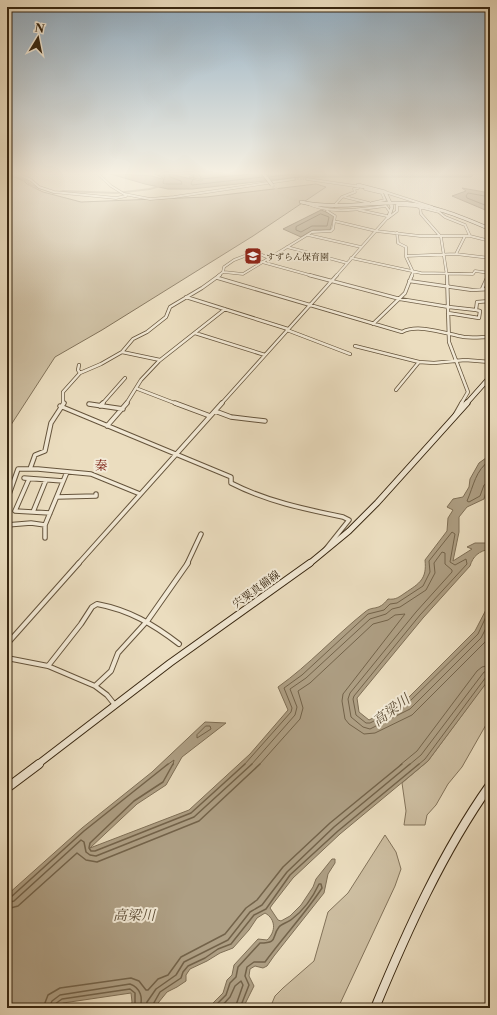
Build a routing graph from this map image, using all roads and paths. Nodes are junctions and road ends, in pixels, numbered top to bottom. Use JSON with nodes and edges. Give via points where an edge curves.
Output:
{"nodes":[{"id":1,"x":385,"y":220,"type":"edge"},
{"id":2,"x":427,"y":220,"type":"edge"},
{"id":3,"x":453,"y":220,"type":"edge"},
{"id":4,"x":467,"y":220,"type":"edge"},
{"id":5,"x":334,"y":221,"type":"joint"},
{"id":6,"x":490,"y":229,"type":"edge"},
{"id":7,"x":376,"y":230,"type":"junction"},
{"id":8,"x":397,"y":233,"type":"junction"},
{"id":9,"x":307,"y":235,"type":"junction"},
{"id":10,"x":465,"y":236,"type":"junction"},
{"id":11,"x":470,"y":236,"type":"junction"},
{"id":12,"x":442,"y":237,"type":"junction"},
{"id":13,"x":490,"y":241,"type":"edge"},
{"id":14,"x":287,"y":247,"type":"junction"},
{"id":15,"x":361,"y":248,"type":"junction"},
{"id":16,"x":456,"y":254,"type":"junction"},
{"id":17,"x":406,"y":256,"type":"junction"},
{"id":18,"x":444,"y":256,"type":"junction"},
{"id":19,"x":269,"y":258,"type":"junction"},
{"id":20,"x":351,"y":258,"type":"junction"},
{"id":21,"x":490,"y":258,"type":"edge"},
{"id":22,"x":262,"y":262,"type":"junction"},
{"id":23,"x":347,"y":263,"type":"junction"},
{"id":24,"x":224,"y":272,"type":"junction"},
{"id":25,"x":413,"y":272,"type":"junction"},
{"id":26,"x":490,"y":273,"type":"edge"},
{"id":27,"x":447,"y":274,"type":"junction"},
{"id":28,"x":218,"y":278,"type":"junction"},
{"id":29,"x":490,"y":278,"type":"edge"},
{"id":30,"x":331,"y":281,"type":"junction"},
{"id":31,"x":409,"y":281,"type":"junction"},
{"id":32,"x":448,"y":286,"type":"junction"},
{"id":33,"x":482,"y":289,"type":"junction"},
{"id":34,"x":490,"y":289,"type":"edge"},
{"id":35,"x":186,"y":297,"type":"junction"},
{"id":36,"x":400,"y":299,"type":"junction"},
{"id":37,"x":490,"y":301,"type":"edge"},
{"id":38,"x":310,"y":305,"type":"junction"},
{"id":39,"x":449,"y":307,"type":"junction"},
{"id":40,"x":225,"y":309,"type":"junction"},
{"id":41,"x":476,"y":310,"type":"junction"},
{"id":42,"x":448,"y":313,"type":"junction"},
{"id":43,"x":373,"y":324,"type":"junction"},
{"id":44,"x":288,"y":329,"type":"junction"},
{"id":45,"x":448,"y":333,"type":"junction"},
{"id":46,"x":195,"y":334,"type":"junction"},
{"id":47,"x":490,"y":337,"type":"edge"},
{"id":48,"x":355,"y":346,"type":"dead end"},
{"id":49,"x":122,"y":352,"type":"junction"},
{"id":50,"x":350,"y":354,"type":"dead end"},
{"id":51,"x":265,"y":355,"type":"junction"},
{"id":52,"x":160,"y":360,"type":"junction"},
{"id":53,"x":455,"y":361,"type":"junction"},
{"id":54,"x":419,"y":362,"type":"junction"},
{"id":55,"x":490,"y":362,"type":"edge"},
{"id":56,"x":79,"y":366,"type":"dead end"},
{"id":57,"x":80,"y":373,"type":"junction"},
{"id":58,"x":490,"y":377,"type":"edge"},
{"id":59,"x":125,"y":378,"type":"dead end"},
{"id":60,"x":138,"y":389,"type":"junction"},
{"id":61,"x":396,"y":390,"type":"dead end"},
{"id":62,"x":89,"y":404,"type":"dead end"},
{"id":63,"x":60,"y":406,"type":"junction"},
{"id":64,"x":100,"y":406,"type":"junction"},
{"id":65,"x":123,"y":409,"type":"junction"},
{"id":66,"x":215,"y":411,"type":"junction"},
{"id":67,"x":210,"y":416,"type":"junction"},
{"id":68,"x":454,"y":418,"type":"junction"},
{"id":69,"x":265,"y":421,"type":"dead end"},
{"id":70,"x":107,"y":426,"type":"junction"},
{"id":71,"x":176,"y":454,"type":"junction"},
{"id":72,"x":30,"y":468,"type":"junction"},
{"id":73,"x":67,"y":472,"type":"junction"},
{"id":74,"x":46,"y":480,"type":"junction"},
{"id":75,"x":63,"y":481,"type":"junction"},
{"id":76,"x":96,"y":494,"type":"dead end"},
{"id":77,"x":140,"y":494,"type":"junction"},
{"id":78,"x":56,"y":497,"type":"junction"},
{"id":79,"x":7,"y":500,"type":"edge"},
{"id":80,"x":32,"y":512,"type":"junction"},
{"id":81,"x":50,"y":513,"type":"junction"},
{"id":82,"x":7,"y":524,"type":"edge"},
{"id":83,"x":45,"y":525,"type":"junction"},
{"id":84,"x":201,"y":534,"type":"dead end"},
{"id":85,"x":45,"y":538,"type":"dead end"},
{"id":86,"x":325,"y":551,"type":"junction"},
{"id":87,"x":148,"y":620,"type":"junction"},
{"id":88,"x":7,"y":644,"type":"edge"},
{"id":89,"x":179,"y":644,"type":"dead end"},
{"id":90,"x":7,"y":658,"type":"edge"},
{"id":91,"x":48,"y":666,"type":"junction"},
{"id":92,"x":96,"y":686,"type":"junction"},
{"id":93,"x":115,"y":705,"type":"junction"},
{"id":94,"x":490,"y":785,"type":"edge"},
{"id":95,"x":7,"y":788,"type":"edge"},
{"id":96,"x":375,"y":1008,"type":"edge"}],
"edges":[{"from":1,"to":7,"type":"street"},
{"from":2,"to":12,"type":"street"},
{"from":3,"to":11,"type":"street","via":[[465,225]]},
{"from":4,"to":6,"type":"main road"},
{"from":5,"to":7,"type":"street"},
{"from":5,"to":9,"type":"street","via":[[331,231],[314,231]]},
{"from":7,"to":8,"type":"street"},
{"from":7,"to":15,"type":"street"},
{"from":8,"to":12,"type":"street"},
{"from":8,"to":17,"type":"street","via":[[398,243],[406,247]]},
{"from":9,"to":14,"type":"street"},
{"from":9,"to":15,"type":"street"},
{"from":10,"to":11,"type":"street"},
{"from":10,"to":12,"type":"street"},
{"from":10,"to":16,"type":"street"},
{"from":11,"to":13,"type":"street"},
{"from":12,"to":18,"type":"street"},
{"from":14,"to":19,"type":"street"},
{"from":14,"to":23,"type":"street"},
{"from":15,"to":20,"type":"street"},
{"from":16,"to":18,"type":"street"},
{"from":16,"to":21,"type":"street"},
{"from":17,"to":18,"type":"street"},
{"from":17,"to":25,"type":"street"},
{"from":18,"to":27,"type":"street"},
{"from":19,"to":22,"type":"street"},
{"from":19,"to":24,"type":"street","via":[[255,252],[229,263],[224,267]]},
{"from":20,"to":23,"type":"street"},
{"from":20,"to":25,"type":"street"},
{"from":22,"to":24,"type":"street","via":[[243,274]]},
{"from":22,"to":30,"type":"street"},
{"from":23,"to":30,"type":"street"},
{"from":24,"to":28,"type":"street"},
{"from":25,"to":27,"type":"street"},
{"from":25,"to":31,"type":"street"},
{"from":26,"to":27,"type":"street","via":[[476,271],[474,274]]},
{"from":27,"to":32,"type":"street"},
{"from":28,"to":35,"type":"street"},
{"from":28,"to":38,"type":"street"},
{"from":29,"to":33,"type":"street","via":[[487,278]]},
{"from":30,"to":36,"type":"street"},
{"from":30,"to":38,"type":"street"},
{"from":31,"to":32,"type":"street"},
{"from":31,"to":36,"type":"street"},
{"from":32,"to":33,"type":"street"},
{"from":32,"to":39,"type":"street"},
{"from":33,"to":34,"type":"street"},
{"from":35,"to":40,"type":"street"},
{"from":35,"to":49,"type":"street","via":[[170,307],[168,314],[160,322],[133,339]]},
{"from":36,"to":39,"type":"street"},
{"from":36,"to":43,"type":"street"},
{"from":37,"to":41,"type":"street","via":[[478,302]]},
{"from":38,"to":43,"type":"street"},
{"from":38,"to":44,"type":"street"},
{"from":39,"to":41,"type":"street"},
{"from":39,"to":42,"type":"street"},
{"from":40,"to":44,"type":"street"},
{"from":40,"to":46,"type":"street"},
{"from":41,"to":42,"type":"street","via":[[480,311],[479,318]]},
{"from":42,"to":45,"type":"street"},
{"from":43,"to":45,"type":"street","via":[[402,332],[409,328]]},
{"from":44,"to":50,"type":"street"},
{"from":44,"to":51,"type":"street"},
{"from":45,"to":47,"type":"street","via":[[465,337]]},
{"from":45,"to":53,"type":"street"},
{"from":46,"to":51,"type":"street"},
{"from":46,"to":52,"type":"street"},
{"from":48,"to":54,"type":"street"},
{"from":49,"to":52,"type":"street"},
{"from":49,"to":57,"type":"street"},
{"from":51,"to":66,"type":"street"},
{"from":52,"to":60,"type":"street","via":[[141,380]]},
{"from":53,"to":54,"type":"street"},
{"from":53,"to":55,"type":"street"},
{"from":53,"to":68,"type":"street","via":[[468,392]]},
{"from":54,"to":61,"type":"street"},
{"from":56,"to":57,"type":"street"},
{"from":57,"to":63,"type":"street","via":[[63,392],[64,400]]},
{"from":58,"to":68,"type":"main road","name":"宍粟真備線"},
{"from":59,"to":64,"type":"street"},
{"from":60,"to":65,"type":"street"},
{"from":60,"to":67,"type":"street"},
{"from":62,"to":64,"type":"street"},
{"from":63,"to":70,"type":"street"},
{"from":63,"to":72,"type":"street","via":[[51,423],[45,451],[35,455]]},
{"from":64,"to":65,"type":"street"},
{"from":65,"to":70,"type":"street"},
{"from":66,"to":67,"type":"street"},
{"from":66,"to":69,"type":"street","via":[[231,417]]},
{"from":67,"to":71,"type":"street"},
{"from":68,"to":86,"type":"main road","name":"宍粟真備線","via":[[378,503]]},
{"from":70,"to":71,"type":"street"},
{"from":71,"to":77,"type":"street"},
{"from":71,"to":86,"type":"street","via":[[231,477],[231,483],[250,493],[294,508],[349,520]]},
{"from":72,"to":73,"type":"street"},
{"from":72,"to":79,"type":"street","via":[[18,469]]},
{"from":73,"to":75,"type":"street"},
{"from":73,"to":77,"type":"street","via":[[97,476]]},
{"from":74,"to":75,"type":"street"},
{"from":74,"to":80,"type":"street"},
{"from":74,"to":80,"type":"street","via":[[27,479],[15,510]]},
{"from":75,"to":78,"type":"street"},
{"from":76,"to":78,"type":"street"},
{"from":77,"to":88,"type":"street"},
{"from":78,"to":81,"type":"street"},
{"from":80,"to":81,"type":"street"},
{"from":81,"to":83,"type":"street"},
{"from":82,"to":83,"type":"street"},
{"from":83,"to":85,"type":"street"},
{"from":84,"to":87,"type":"street","via":[[185,569]]},
{"from":86,"to":93,"type":"main road","name":"宍粟真備線"},
{"from":87,"to":89,"type":"street"},
{"from":87,"to":91,"type":"street","via":[[128,611],[95,605]]},
{"from":87,"to":92,"type":"street","via":[[118,653],[111,671]]},
{"from":90,"to":91,"type":"street"},
{"from":91,"to":92,"type":"street"},
{"from":92,"to":93,"type":"street"},
{"from":93,"to":95,"type":"main road","name":"宍粟真備線"},
{"from":94,"to":96,"type":"main road","via":[[464,823],[437,873]]}]}
